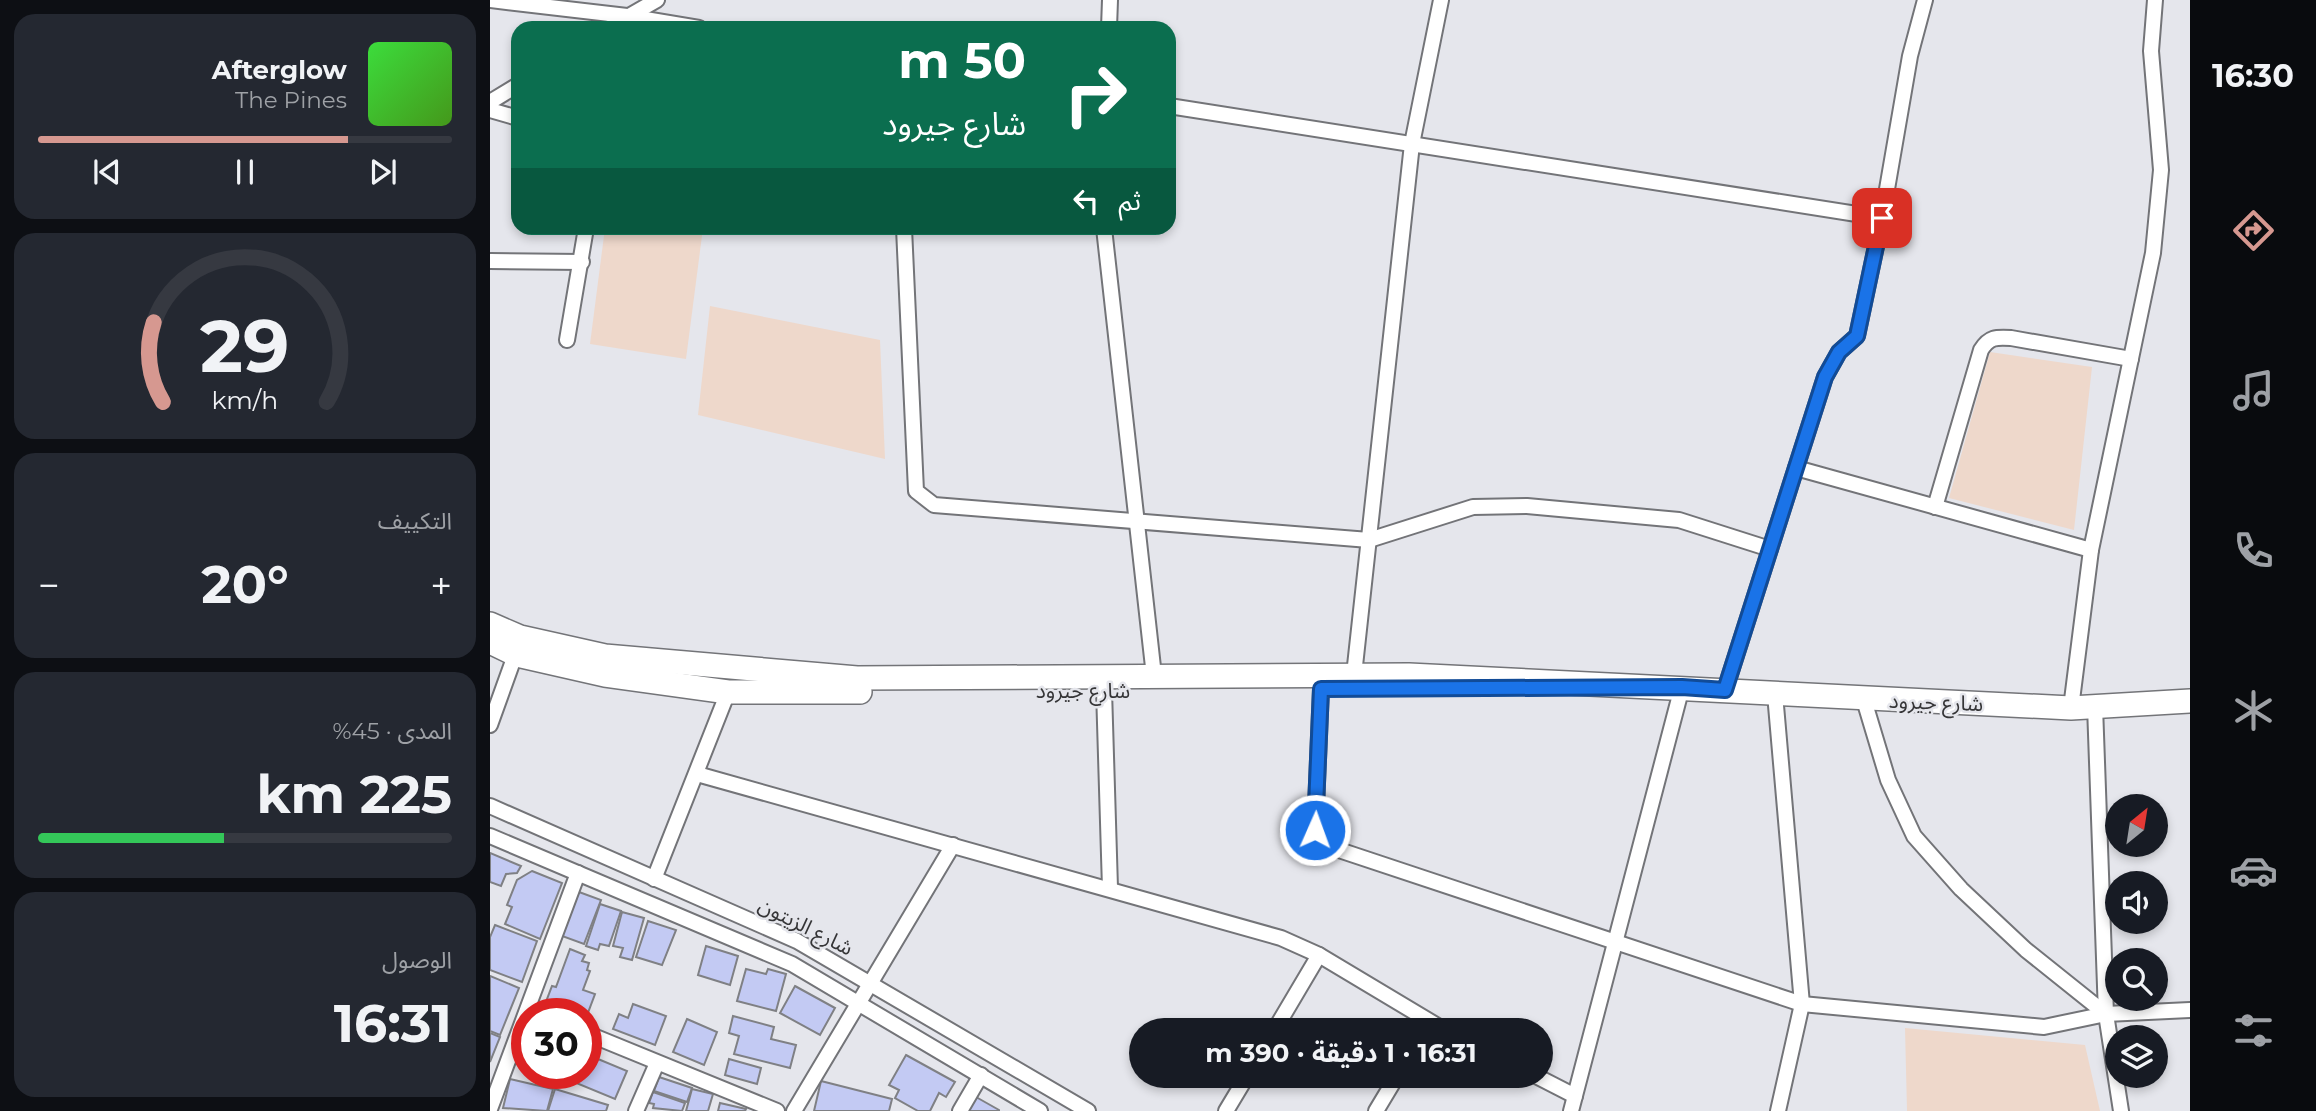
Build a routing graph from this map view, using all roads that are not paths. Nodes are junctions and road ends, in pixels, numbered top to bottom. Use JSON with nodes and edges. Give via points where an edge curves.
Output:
{"nodes":[{"id":1,"x":490,"y":0,"type":"edge"},
{"id":2,"x":657,"y":0,"type":"edge"},
{"id":3,"x":1110,"y":0,"type":"edge"},
{"id":4,"x":1441,"y":0,"type":"edge"},
{"id":5,"x":1925,"y":0,"type":"edge"},
{"id":6,"x":2155,"y":0,"type":"edge"},
{"id":7,"x":627,"y":16,"type":"junction"},
{"id":8,"x":619,"y":21,"type":"edge"},
{"id":9,"x":657,"y":21,"type":"edge"},
{"id":10,"x":1109,"y":21,"type":"edge"},
{"id":11,"x":511,"y":89,"type":"edge"},
{"id":12,"x":490,"y":102,"type":"edge"},
{"id":13,"x":1176,"y":107,"type":"edge"},
{"id":14,"x":490,"y":110,"type":"edge"},
{"id":15,"x":511,"y":116,"type":"edge"},
{"id":16,"x":1412,"y":144,"type":"junction"},
{"id":17,"x":1882,"y":218,"type":"junction"},
{"id":18,"x":585,"y":235,"type":"edge"},
{"id":19,"x":904,"y":235,"type":"edge"},
{"id":20,"x":1105,"y":235,"type":"edge"},
{"id":21,"x":490,"y":261,"type":"edge"},
{"id":22,"x":582,"y":262,"type":"junction"},
{"id":23,"x":567,"y":340,"type":"dead end"},
{"id":24,"x":2131,"y":359,"type":"junction"},
{"id":25,"x":1796,"y":468,"type":"junction"},
{"id":26,"x":1935,"y":507,"type":"junction"},
{"id":27,"x":1136,"y":519,"type":"junction"},
{"id":28,"x":1369,"y":540,"type":"junction"},
{"id":29,"x":1770,"y":549,"type":"junction"},
{"id":30,"x":2091,"y":550,"type":"junction"},
{"id":31,"x":492,"y":639,"type":"edge"},
{"id":32,"x":518,"y":646,"type":"junction"},
{"id":33,"x":1354,"y":675,"type":"junction"},
{"id":34,"x":1154,"y":677,"type":"junction"},
{"id":35,"x":1682,"y":687,"type":"junction"},
{"id":36,"x":1321,"y":689,"type":"junction"},
{"id":37,"x":1104,"y":690,"type":"junction"},
{"id":38,"x":1725,"y":690,"type":"junction"},
{"id":39,"x":728,"y":692,"type":"junction"},
{"id":40,"x":1775,"y":694,"type":"junction"},
{"id":41,"x":1864,"y":699,"type":"junction"},
{"id":42,"x":2190,"y":702,"type":"edge"},
{"id":43,"x":2095,"y":706,"type":"junction"},
{"id":44,"x":2071,"y":708,"type":"junction"},
{"id":45,"x":490,"y":725,"type":"edge"},
{"id":46,"x":697,"y":774,"type":"junction"},
{"id":47,"x":490,"y":806,"type":"edge"},
{"id":48,"x":490,"y":836,"type":"edge"},
{"id":49,"x":953,"y":845,"type":"junction"},
{"id":50,"x":578,"y":873,"type":"junction"},
{"id":51,"x":654,"y":878,"type":"junction"},
{"id":52,"x":1110,"y":888,"type":"junction"},
{"id":53,"x":1614,"y":943,"type":"junction"},
{"id":54,"x":1319,"y":955,"type":"junction"},
{"id":55,"x":872,"y":985,"type":"junction"},
{"id":56,"x":537,"y":998,"type":"edge"},
{"id":57,"x":860,"y":1004,"type":"junction"},
{"id":58,"x":1802,"y":1004,"type":"junction"},
{"id":59,"x":2190,"y":1010,"type":"edge"},
{"id":60,"x":2106,"y":1014,"type":"junction"},
{"id":61,"x":1282,"y":1018,"type":"edge"},
{"id":62,"x":1414,"y":1018,"type":"edge"},
{"id":63,"x":602,"y":1041,"type":"edge"},
{"id":64,"x":511,"y":1061,"type":"edge"},
{"id":65,"x":657,"y":1063,"type":"junction"},
{"id":66,"x":981,"y":1075,"type":"junction"},
{"id":67,"x":1553,"y":1085,"type":"edge"},
{"id":68,"x":1240,"y":1088,"type":"edge"},
{"id":69,"x":1390,"y":1088,"type":"edge"},
{"id":70,"x":1575,"y":1096,"type":"junction"},
{"id":71,"x":490,"y":1109,"type":"edge"},
{"id":72,"x":636,"y":1111,"type":"edge"},
{"id":73,"x":777,"y":1111,"type":"edge"},
{"id":74,"x":794,"y":1111,"type":"edge"},
{"id":75,"x":960,"y":1111,"type":"edge"},
{"id":76,"x":1040,"y":1111,"type":"edge"},
{"id":77,"x":1088,"y":1111,"type":"edge"},
{"id":78,"x":1226,"y":1111,"type":"edge"},
{"id":79,"x":1376,"y":1111,"type":"edge"},
{"id":80,"x":1571,"y":1111,"type":"edge"},
{"id":81,"x":1777,"y":1111,"type":"edge"},
{"id":82,"x":2122,"y":1111,"type":"edge"}],
"edges":[{"from":1,"to":7,"type":"street"},
{"from":2,"to":7,"type":"street"},
{"from":3,"to":10,"type":"street"},
{"from":4,"to":16,"type":"street"},
{"from":5,"to":17,"type":"street","via":[[1909,56]]},
{"from":6,"to":24,"type":"street","via":[[2151,51],[2161,170],[2153,253]]},
{"from":7,"to":8,"type":"street"},
{"from":7,"to":9,"type":"street"},
{"from":11,"to":12,"type":"street"},
{"from":13,"to":16,"type":"street"},
{"from":14,"to":15,"type":"street"},
{"from":16,"to":17,"type":"street"},
{"from":16,"to":28,"type":"street"},
{"from":17,"to":25,"type":"street","via":[[1857,336],[1839,352],[1825,377]]},
{"from":18,"to":22,"type":"street"},
{"from":19,"to":27,"type":"street","via":[[916,491],[933,505]]},
{"from":20,"to":27,"type":"street"},
{"from":21,"to":22,"type":"street"},
{"from":22,"to":23,"type":"street"},
{"from":24,"to":26,"type":"street","via":[[2011,338],[1993,337],[1986,342]]},
{"from":24,"to":30,"type":"street"},
{"from":25,"to":26,"type":"street"},
{"from":25,"to":29,"type":"street"},
{"from":26,"to":30,"type":"street"},
{"from":27,"to":28,"type":"street"},
{"from":27,"to":34,"type":"street"},
{"from":28,"to":29,"type":"street","via":[[1473,507],[1527,506],[1679,520]]},
{"from":28,"to":33,"type":"street"},
{"from":29,"to":38,"type":"street"},
{"from":30,"to":44,"type":"street"},
{"from":31,"to":32,"type":"main road","name":"شارع جيرود"},
{"from":32,"to":34,"type":"main road","name":"شارع جيرود","via":[[857,678]]},
{"from":32,"to":39,"type":"main road","name":"شارع جيرود","via":[[605,675]]},
{"from":32,"to":45,"type":"street"},
{"from":33,"to":34,"type":"main road","name":"شارع جيرود"},
{"from":33,"to":35,"type":"main road","name":"شارع جيرود"},
{"from":35,"to":36,"type":"main road","name":"شارع جيرود"},
{"from":35,"to":38,"type":"main road","name":"شارع جيرود"},
{"from":35,"to":53,"type":"street"},
{"from":36,"to":37,"type":"main road","name":"شارع جيرود"},
{"from":36,"to":53,"type":"street","via":[[1315,830],[1319,839],[1330,847]]},
{"from":37,"to":39,"type":"main road","name":"شارع جيرود"},
{"from":37,"to":52,"type":"street"},
{"from":38,"to":40,"type":"main road","name":"شارع جيرود"},
{"from":39,"to":46,"type":"street"},
{"from":40,"to":41,"type":"main road","name":"شارع جيرود"},
{"from":40,"to":58,"type":"street"},
{"from":41,"to":44,"type":"main road","name":"شارع جيرود"},
{"from":41,"to":60,"type":"street","via":[[1888,780],[1914,836],[1961,889],[2026,950]]},
{"from":42,"to":43,"type":"main road","name":"شارع جيرود"},
{"from":43,"to":44,"type":"main road","name":"شارع جيرود"},
{"from":43,"to":60,"type":"street"},
{"from":46,"to":49,"type":"street"},
{"from":46,"to":51,"type":"street"},
{"from":47,"to":51,"type":"street","name":"شارع الزيتون"},
{"from":48,"to":50,"type":"street","name":"شارع الزيتون"},
{"from":49,"to":52,"type":"street"},
{"from":49,"to":55,"type":"street"},
{"from":50,"to":56,"type":"street"},
{"from":50,"to":57,"type":"street","name":"شارع الزيتون","via":[[792,964]]},
{"from":51,"to":55,"type":"street","name":"شارع الزيتون","via":[[797,941]]},
{"from":52,"to":54,"type":"street","via":[[1281,938]]},
{"from":53,"to":58,"type":"street"},
{"from":53,"to":70,"type":"street"},
{"from":54,"to":61,"type":"street"},
{"from":54,"to":62,"type":"street"},
{"from":55,"to":57,"type":"street"},
{"from":55,"to":77,"type":"street","name":"شارع الزيتون"},
{"from":57,"to":66,"type":"street","name":"شارع الزيتون"},
{"from":57,"to":74,"type":"street"},
{"from":58,"to":60,"type":"street","via":[[2044,1027]]},
{"from":58,"to":81,"type":"street"},
{"from":59,"to":60,"type":"street"},
{"from":60,"to":82,"type":"street"},
{"from":63,"to":65,"type":"street"},
{"from":64,"to":71,"type":"street"},
{"from":65,"to":72,"type":"street"},
{"from":65,"to":73,"type":"street"},
{"from":66,"to":75,"type":"street"},
{"from":66,"to":76,"type":"street","name":"شارع الزيتون"},
{"from":67,"to":70,"type":"street"},
{"from":68,"to":78,"type":"street"},
{"from":69,"to":79,"type":"street"},
{"from":70,"to":80,"type":"street"}]}
